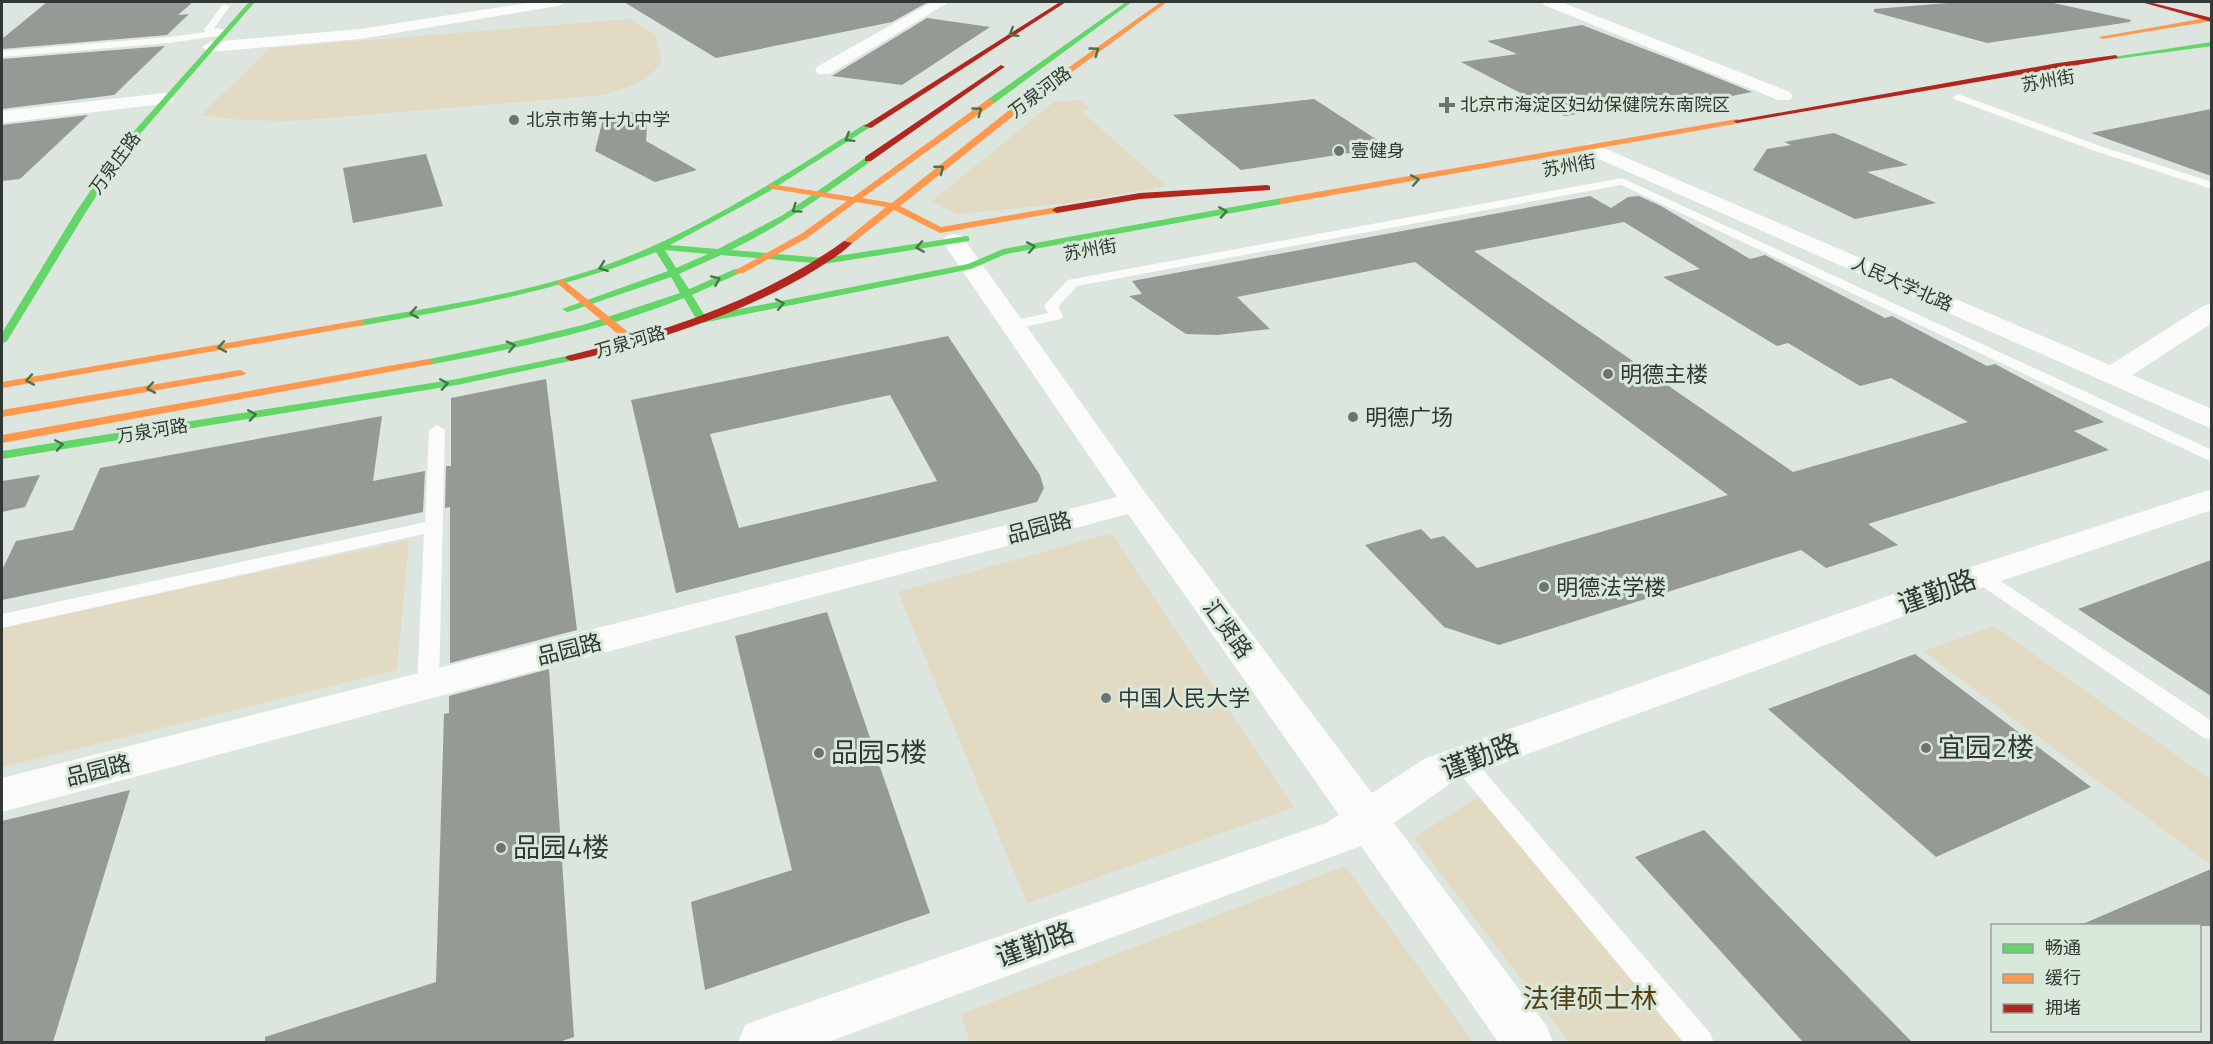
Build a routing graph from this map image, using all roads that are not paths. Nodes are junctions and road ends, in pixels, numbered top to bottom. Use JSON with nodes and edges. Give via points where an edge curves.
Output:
{"nodes":[{"id":1,"x":252,"y":2,"type":"edge"},
{"id":2,"x":558,"y":2,"type":"edge"},
{"id":3,"x":942,"y":2,"type":"edge"},
{"id":4,"x":1063,"y":2,"type":"edge"},
{"id":5,"x":1129,"y":2,"type":"edge"},
{"id":6,"x":1164,"y":2,"type":"edge"},
{"id":7,"x":1549,"y":2,"type":"edge"},
{"id":8,"x":2144,"y":2,"type":"edge"},
{"id":9,"x":2163,"y":2,"type":"edge"},
{"id":10,"x":226,"y":6,"type":"dead end"},
{"id":11,"x":2211,"y":20,"type":"edge"},
{"id":12,"x":224,"y":32,"type":"junction"},
{"id":13,"x":2092,"y":39,"type":"dead end"},
{"id":14,"x":2211,"y":44,"type":"edge"},
{"id":15,"x":210,"y":48,"type":"junction"},
{"id":16,"x":2162,"y":52,"type":"junction"},
{"id":17,"x":2,"y":54,"type":"edge"},
{"id":18,"x":1017,"y":56,"type":"dead end"},
{"id":19,"x":824,"y":70,"type":"dead end"},
{"id":20,"x":1790,"y":95,"type":"joint"},
{"id":21,"x":1958,"y":97,"type":"junction"},
{"id":22,"x":165,"y":99,"type":"junction"},
{"id":23,"x":1761,"y":99,"type":"dead end"},
{"id":24,"x":1939,"y":100,"type":"dead end"},
{"id":25,"x":2,"y":117,"type":"edge"},
{"id":26,"x":1539,"y":141,"type":"dead end"},
{"id":27,"x":1608,"y":156,"type":"junction"},
{"id":28,"x":773,"y":186,"type":"junction"},
{"id":29,"x":2211,"y":186,"type":"edge"},
{"id":30,"x":1272,"y":187,"type":"dead end"},
{"id":31,"x":894,"y":206,"type":"junction"},
{"id":32,"x":1166,"y":237,"type":"dead end"},
{"id":33,"x":955,"y":246,"type":"junction"},
{"id":34,"x":658,"y":247,"type":"junction"},
{"id":35,"x":824,"y":261,"type":"junction"},
{"id":36,"x":562,"y":282,"type":"junction"},
{"id":37,"x":2211,"y":311,"type":"edge"},
{"id":38,"x":556,"y":313,"type":"dead end"},
{"id":39,"x":702,"y":320,"type":"junction"},
{"id":40,"x":1013,"y":325,"type":"junction"},
{"id":41,"x":2,"y":341,"type":"edge"},
{"id":42,"x":634,"y":342,"type":"junction"},
{"id":43,"x":250,"y":371,"type":"dead end"},
{"id":44,"x":2112,"y":376,"type":"junction"},
{"id":45,"x":2,"y":385,"type":"edge"},
{"id":46,"x":2,"y":414,"type":"edge"},
{"id":47,"x":2211,"y":420,"type":"edge"},
{"id":48,"x":437,"y":430,"type":"dead end"},
{"id":49,"x":2,"y":439,"type":"edge"},
{"id":50,"x":2,"y":455,"type":"edge"},
{"id":51,"x":2211,"y":457,"type":"edge"},
{"id":52,"x":2211,"y":499,"type":"edge"},
{"id":53,"x":1136,"y":502,"type":"junction"},
{"id":54,"x":434,"y":526,"type":"junction"},
{"id":55,"x":1980,"y":576,"type":"junction"},
{"id":56,"x":2,"y":621,"type":"edge"},
{"id":57,"x":428,"y":686,"type":"junction"},
{"id":58,"x":2211,"y":732,"type":"edge"},
{"id":59,"x":1463,"y":762,"type":"junction"},
{"id":60,"x":2,"y":795,"type":"edge"},
{"id":61,"x":1366,"y":820,"type":"junction"},
{"id":62,"x":763,"y":1042,"type":"edge"},
{"id":63,"x":1528,"y":1042,"type":"edge"},
{"id":64,"x":1700,"y":1042,"type":"edge"}],
"edges":[{"from":1,"to":12,"type":"main road","name":"万泉庄路"},
{"from":2,"to":15,"type":"street","via":[[360,34]]},
{"from":3,"to":19,"type":"street"},
{"from":4,"to":28,"type":"main road","one_way":true},
{"from":49,"to":5,"type":"main road","name":"万泉河路","one_way":true,"via":[[504,348],[676,298],[777,253]]},
{"from":31,"to":6,"type":"main road","name":"万泉河路","one_way":true,"via":[[1020,106]]},
{"from":7,"to":20,"type":"street"},
{"from":8,"to":11,"type":"main road"},
{"from":9,"to":11,"type":"main road"},
{"from":10,"to":12,"type":"lane","via":[[208,30]]},
{"from":11,"to":13,"type":"main road","name":"苏州街"},
{"from":11,"to":26,"type":"main road","name":"苏州街","via":[[1996,69],[1613,133]]},
{"from":12,"to":15,"type":"main road","name":"万泉庄路"},
{"from":12,"to":17,"type":"lane"},
{"from":14,"to":16,"type":"main road","name":"苏州街"},
{"from":15,"to":22,"type":"main road","name":"万泉庄路"},
{"from":16,"to":21,"type":"main road","name":"苏州街","via":[[2151,62]]},
{"from":16,"to":27,"type":"main road","name":"苏州街","via":[[2132,53],[2058,66]]},
{"from":18,"to":38,"type":"main road","name":"万泉河路","one_way":true,"via":[[776,223],[730,248],[605,298]]},
{"from":20,"to":23,"type":"main road"},
{"from":21,"to":24,"type":"main road","name":"苏州街"},
{"from":21,"to":29,"type":"lane"},
{"from":22,"to":25,"type":"street"},
{"from":22,"to":41,"type":"main road","name":"万泉庄路","via":[[117,158]]},
{"from":33,"to":27,"type":"main road","name":"苏州街","one_way":true,"via":[[1002,252]]},
{"from":27,"to":44,"type":"street","name":"人民大学北路"},
{"from":28,"to":31,"type":"main road"},
{"from":28,"to":34,"type":"main road"},
{"from":30,"to":33,"type":"main road","name":"苏州街","via":[[1140,196]]},
{"from":31,"to":33,"type":"main road"},
{"from":31,"to":35,"type":"main road","name":"万泉河路"},
{"from":32,"to":33,"type":"main road","name":"苏州街","via":[[1013,264]]},
{"from":33,"to":35,"type":"main road","name":"苏州街","one_way":true},
{"from":39,"to":33,"type":"main road","name":"苏州街","one_way":true},
{"from":33,"to":40,"type":"street","name":"汇贤路"},
{"from":34,"to":35,"type":"main road"},
{"from":34,"to":36,"type":"main road","one_way":true},
{"from":34,"to":39,"type":"main road"},
{"from":35,"to":39,"type":"main road","name":"万泉河路","via":[[756,298]]},
{"from":36,"to":42,"type":"main road"},
{"from":36,"to":45,"type":"main road","one_way":true,"via":[[437,309]]},
{"from":37,"to":44,"type":"street"},
{"from":39,"to":42,"type":"main road","name":"万泉河路"},
{"from":40,"to":51,"type":"lane","via":[[1056,316],[1051,306],[1073,283],[1622,181]]},
{"from":40,"to":53,"type":"street","name":"汇贤路"},
{"from":50,"to":42,"type":"main road","name":"万泉河路","one_way":true,"via":[[457,382]]},
{"from":43,"to":46,"type":"main road","name":"万泉河路","one_way":true},
{"from":44,"to":47,"type":"street","name":"人民大学北路"},
{"from":48,"to":54,"type":"lane"},
{"from":52,"to":55,"type":"street","name":"谨勤路"},
{"from":53,"to":57,"type":"street","name":"品园路"},
{"from":53,"to":61,"type":"street","name":"汇贤路"},
{"from":54,"to":56,"type":"lane"},
{"from":54,"to":57,"type":"lane"},
{"from":55,"to":58,"type":"lane"},
{"from":55,"to":59,"type":"street","name":"谨勤路"},
{"from":57,"to":60,"type":"street","name":"品园路"},
{"from":59,"to":61,"type":"street","name":"谨勤路","via":[[1439,770]]},
{"from":59,"to":64,"type":"lane"},
{"from":61,"to":62,"type":"street","name":"谨勤路","via":[[1342,836]]},
{"from":61,"to":63,"type":"street","name":"汇贤路"}]}
